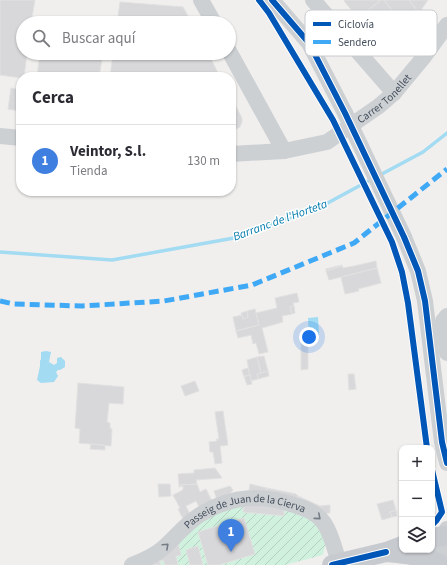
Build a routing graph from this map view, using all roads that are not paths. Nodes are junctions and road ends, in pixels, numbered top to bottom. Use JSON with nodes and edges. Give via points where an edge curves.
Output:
{"nodes":[{"id":1,"x":201,"y":0,"type":"edge"},
{"id":2,"x":272,"y":0,"type":"edge"},
{"id":3,"x":313,"y":0,"type":"edge"},
{"id":4,"x":322,"y":10,"type":"edge"},
{"id":5,"x":210,"y":16,"type":"edge"},
{"id":6,"x":447,"y":25,"type":"edge"},
{"id":7,"x":305,"y":39,"type":"edge"},
{"id":8,"x":437,"y":39,"type":"edge"},
{"id":9,"x":315,"y":56,"type":"edge"},
{"id":10,"x":362,"y":56,"type":"edge"},
{"id":11,"x":424,"y":56,"type":"edge"},
{"id":12,"x":234,"y":60,"type":"edge"},
{"id":13,"x":394,"y":93,"type":"junction"},
{"id":14,"x":0,"y":136,"type":"edge"},
{"id":15,"x":16,"y":138,"type":"edge"},
{"id":16,"x":284,"y":151,"type":"junction"},
{"id":17,"x":236,"y":154,"type":"edge"},
{"id":18,"x":445,"y":319,"type":"edge"},
{"id":19,"x":447,"y":353,"type":"edge"},
{"id":20,"x":447,"y":463,"type":"edge"},
{"id":21,"x":441,"y":534,"type":"edge"},
{"id":22,"x":394,"y":549,"type":"edge"},
{"id":23,"x":336,"y":564,"type":"edge"},
{"id":24,"x":132,"y":565,"type":"edge"},
{"id":25,"x":442,"y":565,"type":"edge"}],
"edges":[{"from":1,"to":5,"type":"street"},
{"from":2,"to":7,"type":"street","bridge":true},
{"from":3,"to":4,"type":"street"},
{"from":6,"to":8,"type":"street","name":"Carrer Tonellet"},
{"from":9,"to":20,"type":"street","bridge":true,"via":[[345,113],[418,271],[425,301],[442,442]]},
{"from":10,"to":13,"type":"street"},
{"from":11,"to":13,"type":"street","name":"Carrer Tonellet"},
{"from":12,"to":16,"type":"street"},
{"from":13,"to":16,"type":"street","name":"Carrer Tonellet","via":[[328,142]]},
{"from":14,"to":15,"type":"street"},
{"from":16,"to":17,"type":"street","name":"Carrer Tonellet"},
{"from":18,"to":19,"type":"street"},
{"from":21,"to":25,"type":"street"},
{"from":22,"to":23,"type":"main road"},
{"from":22,"to":25,"type":"main road","via":[[431,559]]},
{"from":24,"to":23,"type":"street","name":"Passeig de Juan de la Cierva","one_way":true,"via":[[161,550],[202,513],[216,506],[255,497],[280,500],[309,510],[324,523],[332,538]]}]}
